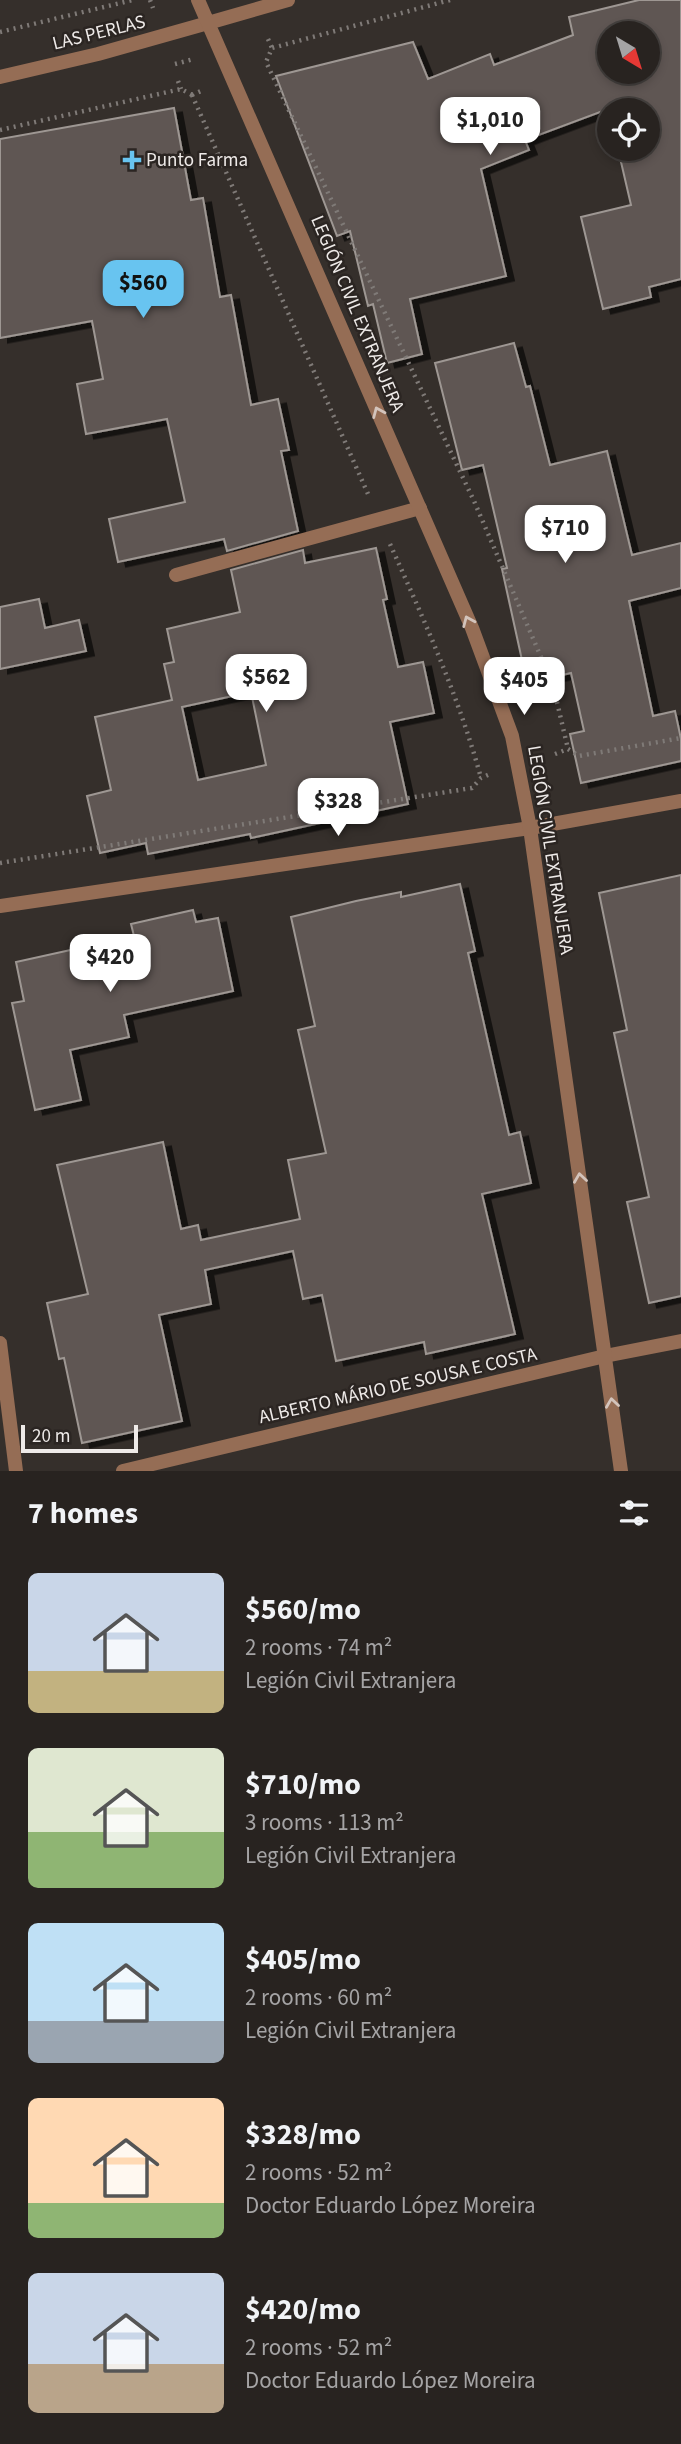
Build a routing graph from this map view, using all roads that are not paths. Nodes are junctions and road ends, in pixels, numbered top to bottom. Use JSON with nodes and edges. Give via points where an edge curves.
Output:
{"nodes":[{"id":1,"x":198,"y":0,"type":"edge"},
{"id":2,"x":288,"y":0,"type":"edge"},
{"id":3,"x":208,"y":23,"type":"junction"},
{"id":4,"x":0,"y":77,"type":"edge"},
{"id":5,"x":420,"y":508,"type":"junction"},
{"id":6,"x":176,"y":575,"type":"dead end"},
{"id":7,"x":681,"y":802,"type":"edge"},
{"id":8,"x":530,"y":828,"type":"junction"},
{"id":9,"x":0,"y":905,"type":"edge"},
{"id":10,"x":681,"y":1341,"type":"edge"},
{"id":11,"x":0,"y":1343,"type":"edge"},
{"id":12,"x":606,"y":1356,"type":"junction"},
{"id":13,"x":16,"y":1471,"type":"edge"},
{"id":14,"x":123,"y":1471,"type":"edge"},
{"id":15,"x":621,"y":1471,"type":"edge"}],
"edges":[{"from":1,"to":3,"type":"street","name":"LEGIÓN CIVIL EXTRANJERA"},
{"from":2,"to":3,"type":"street","name":"LAS PERLAS"},
{"from":3,"to":4,"type":"street","name":"LAS PERLAS"},
{"from":5,"to":3,"type":"street","name":"LEGIÓN CIVIL EXTRANJERA","one_way":true},
{"from":5,"to":6,"type":"street"},
{"from":8,"to":5,"type":"street","name":"LEGIÓN CIVIL EXTRANJERA","one_way":true,"via":[[512,736]]},
{"from":7,"to":8,"type":"street"},
{"from":8,"to":9,"type":"street"},
{"from":12,"to":8,"type":"street","name":"LEGIÓN CIVIL EXTRANJERA","one_way":true},
{"from":10,"to":12,"type":"street","name":"ALBERTO MÁRIO DE SOUSA E COSTA"},
{"from":11,"to":13,"type":"street"},
{"from":12,"to":14,"type":"street","name":"ALBERTO MÁRIO DE SOUSA E COSTA"},
{"from":15,"to":12,"type":"street","name":"LEGIÓN CIVIL EXTRANJERA","one_way":true}]}
